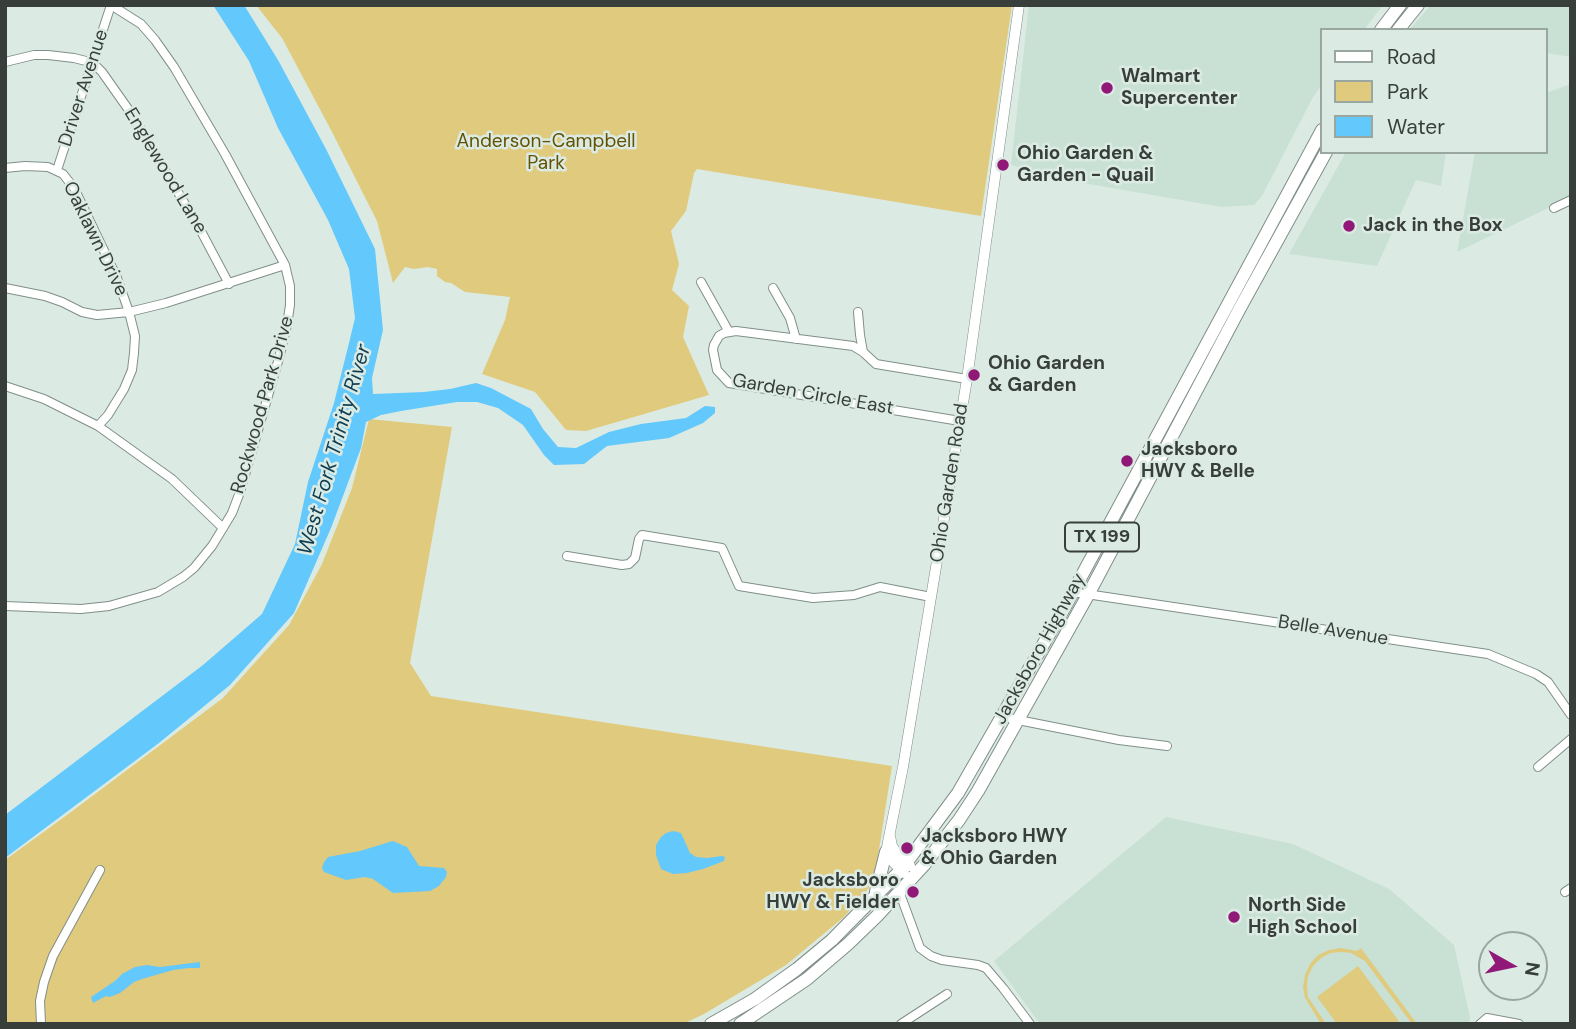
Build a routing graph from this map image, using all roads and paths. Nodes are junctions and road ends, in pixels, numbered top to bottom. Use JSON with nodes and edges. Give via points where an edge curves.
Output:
{"nodes":[{"id":1,"x":111,"y":5,"type":"edge"},
{"id":2,"x":1019,"y":5,"type":"edge"},
{"id":3,"x":1400,"y":5,"type":"edge"},
{"id":4,"x":1418,"y":5,"type":"edge"},
{"id":5,"x":1383,"y":28,"type":"edge"},
{"id":6,"x":1400,"y":28,"type":"edge"},
{"id":7,"x":5,"y":62,"type":"edge"},
{"id":8,"x":93,"y":63,"type":"junction"},
{"id":9,"x":1320,"y":134,"type":"edge"},
{"id":10,"x":1309,"y":155,"type":"junction"},
{"id":11,"x":1324,"y":157,"type":"edge"},
{"id":12,"x":5,"y":168,"type":"edge"},
{"id":13,"x":57,"y":170,"type":"junction"},
{"id":14,"x":1571,"y":200,"type":"edge"},
{"id":15,"x":1554,"y":208,"type":"dead end"},
{"id":16,"x":285,"y":265,"type":"junction"},
{"id":17,"x":701,"y":282,"type":"dead end"},
{"id":18,"x":229,"y":284,"type":"junction"},
{"id":19,"x":5,"y":288,"type":"edge"},
{"id":20,"x":774,"y":288,"type":"dead end"},
{"id":21,"x":129,"y":312,"type":"junction"},
{"id":22,"x":858,"y":312,"type":"dead end"},
{"id":23,"x":729,"y":332,"type":"junction"},
{"id":24,"x":796,"y":339,"type":"junction"},
{"id":25,"x":863,"y":352,"type":"junction"},
{"id":26,"x":967,"y":379,"type":"junction"},
{"id":27,"x":5,"y":386,"type":"edge"},
{"id":28,"x":960,"y":421,"type":"junction"},
{"id":29,"x":98,"y":426,"type":"junction"},
{"id":30,"x":1167,"y":430,"type":"junction"},
{"id":31,"x":223,"y":528,"type":"junction"},
{"id":32,"x":567,"y":556,"type":"dead end"},
{"id":33,"x":1073,"y":592,"type":"junction"},
{"id":34,"x":1088,"y":594,"type":"junction"},
{"id":35,"x":931,"y":597,"type":"junction"},
{"id":36,"x":5,"y":606,"type":"edge"},
{"id":37,"x":1571,"y":715,"type":"edge"},
{"id":38,"x":1003,"y":717,"type":"junction"},
{"id":39,"x":1017,"y":720,"type":"junction"},
{"id":40,"x":1571,"y":739,"type":"edge"},
{"id":41,"x":1167,"y":746,"type":"dead end"},
{"id":42,"x":1538,"y":767,"type":"dead end"},
{"id":43,"x":890,"y":835,"type":"junction"},
{"id":44,"x":886,"y":852,"type":"junction"},
{"id":45,"x":903,"y":867,"type":"junction"},
{"id":46,"x":100,"y":870,"type":"dead end"},
{"id":47,"x":914,"y":876,"type":"junction"},
{"id":48,"x":899,"y":891,"type":"junction"},
{"id":49,"x":874,"y":898,"type":"junction"},
{"id":50,"x":947,"y":994,"type":"dead end"},
{"id":51,"x":756,"y":1018,"type":"edge"},
{"id":52,"x":713,"y":1023,"type":"edge"},
{"id":53,"x":904,"y":1023,"type":"edge"},
{"id":54,"x":41,"y":1024,"type":"edge"},
{"id":55,"x":740,"y":1024,"type":"edge"},
{"id":56,"x":1030,"y":1024,"type":"edge"},
{"id":57,"x":1479,"y":1024,"type":"edge"},
{"id":58,"x":1518,"y":1024,"type":"edge"}],
"edges":[{"from":1,"to":8,"type":"street","name":"Driver Avenue"},
{"from":1,"to":16,"type":"street","name":"Rockwood Park Drive","via":[[141,24],[174,67]]},
{"from":2,"to":26,"type":"street","name":"Ohio Garden Road"},
{"from":3,"to":5,"type":"main road"},
{"from":4,"to":6,"type":"main road"},
{"from":7,"to":8,"type":"street","via":[[48,55]]},
{"from":8,"to":13,"type":"street","name":"Driver Avenue"},
{"from":8,"to":18,"type":"street","name":"Englewood Lane","via":[[134,116]]},
{"from":9,"to":10,"type":"main road","name":"Jacksboro Highway","number":"TX 199"},
{"from":10,"to":11,"type":"main road"},
{"from":10,"to":30,"type":"main road","name":"Jacksboro Highway","number":"TX 199"},
{"from":11,"to":30,"type":"main road","name":"Jacksboro Highway","number":"TX 199"},
{"from":12,"to":13,"type":"street"},
{"from":13,"to":21,"type":"street","name":"Oaklawn Drive","via":[[74,188]]},
{"from":14,"to":15,"type":"street"},
{"from":16,"to":18,"type":"street"},
{"from":16,"to":31,"type":"street","name":"Rockwood Park Drive","via":[[290,286],[285,336],[240,492]]},
{"from":17,"to":23,"type":"street"},
{"from":18,"to":21,"type":"street"},
{"from":19,"to":21,"type":"street","via":[[45,296],[97,315]]},
{"from":20,"to":24,"type":"street"},
{"from":21,"to":29,"type":"street","name":"Oaklawn Drive","via":[[135,336],[132,369]]},
{"from":22,"to":25,"type":"street"},
{"from":23,"to":24,"type":"street"},
{"from":23,"to":28,"type":"street","name":"Garden Circle East","via":[[719,336],[713,351],[717,370],[729,383]]},
{"from":24,"to":25,"type":"street","via":[[853,346]]},
{"from":25,"to":26,"type":"street","via":[[876,363]]},
{"from":26,"to":28,"type":"street","name":"Ohio Garden Road"},
{"from":27,"to":29,"type":"street"},
{"from":28,"to":35,"type":"street","name":"Ohio Garden Road"},
{"from":29,"to":31,"type":"street","via":[[172,479]]},
{"from":30,"to":33,"type":"main road","name":"Jacksboro Highway","number":"TX 199"},
{"from":30,"to":34,"type":"main road","name":"Jacksboro Highway","number":"TX 199"},
{"from":31,"to":36,"type":"street","name":"Rockwood Park Drive","via":[[194,568],[158,592],[81,609]]},
{"from":32,"to":35,"type":"street","via":[[629,564],[642,535],[722,548],[738,586],[813,598],[854,595],[880,587]]},
{"from":33,"to":34,"type":"street","name":"Belle Avenue"},
{"from":33,"to":38,"type":"main road","name":"Jacksboro Highway","number":"TX 199"},
{"from":34,"to":37,"type":"street","name":"Belle Avenue","via":[[1488,654],[1548,682]]},
{"from":34,"to":39,"type":"main road","name":"Jacksboro Highway","number":"TX 199"},
{"from":35,"to":43,"type":"street","name":"Ohio Garden Road"},
{"from":38,"to":39,"type":"street"},
{"from":38,"to":45,"type":"main road","name":"Jacksboro Highway","number":"TX 199","via":[[958,793]]},
{"from":39,"to":41,"type":"street"},
{"from":39,"to":47,"type":"main road","name":"Jacksboro Highway","number":"TX 199","via":[[959,820]]},
{"from":40,"to":42,"type":"street"},
{"from":43,"to":44,"type":"street","name":"Ohio Garden Road"},
{"from":43,"to":45,"type":"street"},
{"from":44,"to":45,"type":"street"},
{"from":44,"to":49,"type":"main road"},
{"from":45,"to":47,"type":"street"},
{"from":45,"to":49,"type":"main road","name":"Jacksboro Highway","number":"TX 199"},
{"from":46,"to":54,"type":"street","via":[[53,956],[40,1001]]},
{"from":47,"to":48,"type":"main road","name":"Jacksboro Highway","number":"TX 199"},
{"from":48,"to":51,"type":"main road","name":"Jacksboro Highway","number":"TX 199","via":[[807,979]]},
{"from":48,"to":56,"type":"street","via":[[920,948],[931,957],[986,968]]},
{"from":49,"to":52,"type":"main road","name":"Jacksboro Highway","number":"TX 199","via":[[797,969]]},
{"from":50,"to":53,"type":"street"},
{"from":51,"to":55,"type":"main road","name":"Jacksboro Highway","number":"TX 199"},
{"from":57,"to":58,"type":"street","via":[[1487,1018]]}]}
